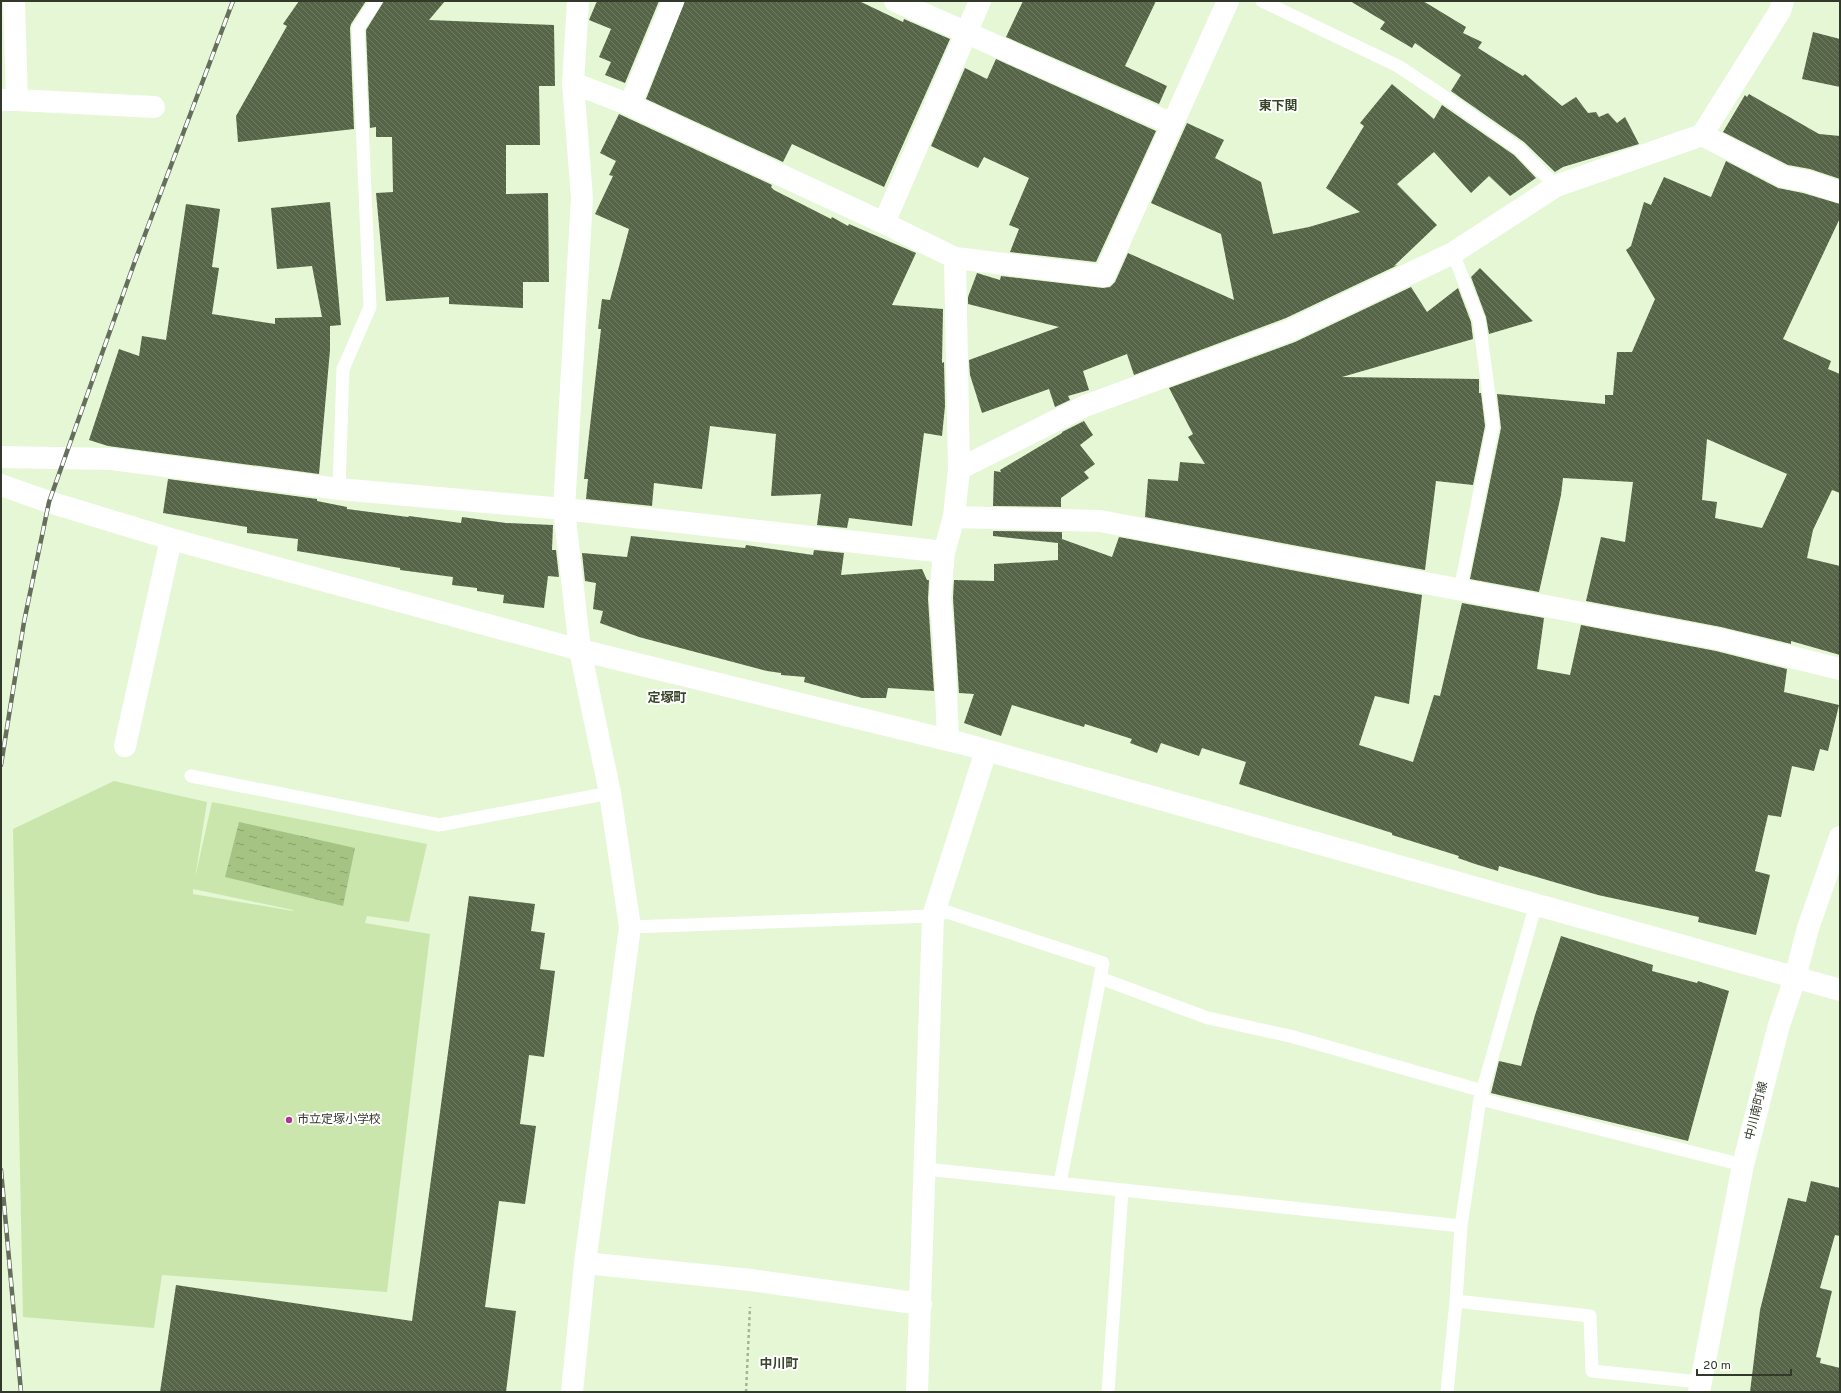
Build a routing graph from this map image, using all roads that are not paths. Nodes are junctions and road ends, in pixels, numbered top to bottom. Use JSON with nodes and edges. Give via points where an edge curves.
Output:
{"nodes":[{"id":1,"x":14,"y":1,"type":"edge"},
{"id":2,"x":376,"y":1,"type":"edge"},
{"id":3,"x":578,"y":1,"type":"edge"},
{"id":4,"x":673,"y":1,"type":"edge"},
{"id":5,"x":895,"y":1,"type":"edge"},
{"id":6,"x":980,"y":1,"type":"edge"},
{"id":7,"x":1228,"y":1,"type":"edge"},
{"id":8,"x":1262,"y":1,"type":"edge"},
{"id":9,"x":1783,"y":1,"type":"edge"},
{"id":10,"x":967,"y":32,"type":"junction"},
{"id":11,"x":573,"y":83,"type":"junction"},
{"id":12,"x":9,"y":100,"type":"edge"},
{"id":13,"x":630,"y":105,"type":"junction"},
{"id":14,"x":154,"y":107,"type":"dead end"},
{"id":15,"x":1172,"y":124,"type":"junction"},
{"id":16,"x":1702,"y":135,"type":"junction"},
{"id":17,"x":1556,"y":186,"type":"junction"},
{"id":18,"x":1840,"y":192,"type":"edge"},
{"id":19,"x":884,"y":223,"type":"junction"},
{"id":20,"x":1453,"y":253,"type":"junction"},
{"id":21,"x":955,"y":258,"type":"junction"},
{"id":22,"x":1,"y":457,"type":"edge"},
{"id":23,"x":959,"y":469,"type":"junction"},
{"id":24,"x":1,"y":485,"type":"edge"},
{"id":25,"x":339,"y":490,"type":"junction"},
{"id":26,"x":564,"y":509,"type":"junction"},
{"id":27,"x":954,"y":517,"type":"junction"},
{"id":28,"x":171,"y":539,"type":"junction"},
{"id":29,"x":944,"y":552,"type":"junction"},
{"id":30,"x":1460,"y":590,"type":"junction"},
{"id":31,"x":580,"y":650,"type":"junction"},
{"id":32,"x":1840,"y":669,"type":"edge"},
{"id":33,"x":948,"y":740,"type":"junction"},
{"id":34,"x":125,"y":746,"type":"dead end"},
{"id":35,"x":986,"y":751,"type":"junction"},
{"id":36,"x":191,"y":776,"type":"dead end"},
{"id":37,"x":610,"y":793,"type":"junction"},
{"id":38,"x":1840,"y":837,"type":"edge"},
{"id":39,"x":1536,"y":904,"type":"junction"},
{"id":40,"x":933,"y":916,"type":"junction"},
{"id":41,"x":630,"y":927,"type":"junction"},
{"id":42,"x":1100,"y":978,"type":"junction"},
{"id":43,"x":1795,"y":978,"type":"junction"},
{"id":44,"x":1840,"y":990,"type":"edge"},
{"id":45,"x":1481,"y":1095,"type":"junction"},
{"id":46,"x":1743,"y":1165,"type":"junction"},
{"id":47,"x":926,"y":1169,"type":"junction"},
{"id":48,"x":1060,"y":1183,"type":"junction"},
{"id":49,"x":1122,"y":1190,"type":"junction"},
{"id":50,"x":1461,"y":1226,"type":"junction"},
{"id":51,"x":585,"y":1264,"type":"junction"},
{"id":52,"x":1456,"y":1301,"type":"junction"},
{"id":53,"x":921,"y":1304,"type":"junction"},
{"id":54,"x":1700,"y":1387,"type":"edge"},
{"id":55,"x":572,"y":1392,"type":"edge"},
{"id":56,"x":917,"y":1392,"type":"edge"},
{"id":57,"x":1108,"y":1392,"type":"edge"},
{"id":58,"x":1447,"y":1392,"type":"edge"}],
"edges":[{"from":1,"to":12,"type":"street"},
{"from":2,"to":25,"type":"lane","via":[[358,28],[370,307],[343,369]]},
{"from":3,"to":11,"type":"street"},
{"from":4,"to":13,"type":"street"},
{"from":5,"to":10,"type":"street"},
{"from":6,"to":10,"type":"street"},
{"from":7,"to":15,"type":"street"},
{"from":8,"to":17,"type":"lane","via":[[1398,66],[1519,149]]},
{"from":9,"to":16,"type":"street","via":[[1780,11]]},
{"from":10,"to":15,"type":"street"},
{"from":10,"to":19,"type":"street"},
{"from":11,"to":13,"type":"street"},
{"from":11,"to":26,"type":"street","via":[[582,198]]},
{"from":12,"to":14,"type":"street"},
{"from":13,"to":19,"type":"street"},
{"from":15,"to":21,"type":"street","via":[[1104,276]]},
{"from":16,"to":17,"type":"street"},
{"from":16,"to":18,"type":"street","via":[[1784,177]]},
{"from":17,"to":20,"type":"street"},
{"from":19,"to":21,"type":"street"},
{"from":20,"to":23,"type":"street","via":[[1291,330],[1085,406]]},
{"from":20,"to":30,"type":"lane","via":[[1479,320],[1493,426]]},
{"from":21,"to":23,"type":"street"},
{"from":22,"to":25,"type":"street","via":[[112,459]]},
{"from":23,"to":27,"type":"street"},
{"from":24,"to":28,"type":"street"},
{"from":25,"to":26,"type":"street"},
{"from":26,"to":29,"type":"street"},
{"from":26,"to":31,"type":"street"},
{"from":27,"to":29,"type":"street"},
{"from":27,"to":30,"type":"street","via":[[1100,521]]},
{"from":28,"to":31,"type":"street"},
{"from":28,"to":34,"type":"street"},
{"from":29,"to":33,"type":"street","via":[[940,598]]},
{"from":30,"to":32,"type":"street","via":[[1719,639]]},
{"from":31,"to":33,"type":"street"},
{"from":31,"to":37,"type":"street"},
{"from":33,"to":35,"type":"street"},
{"from":35,"to":39,"type":"street"},
{"from":35,"to":40,"type":"street"},
{"from":36,"to":37,"type":"lane","via":[[438,825]]},
{"from":37,"to":41,"type":"street"},
{"from":38,"to":43,"type":"street","name":"中川南町線","via":[[1808,928]]},
{"from":39,"to":43,"type":"street"},
{"from":39,"to":45,"type":"lane"},
{"from":40,"to":41,"type":"lane"},
{"from":40,"to":42,"type":"lane","via":[[947,912],[1103,963]]},
{"from":40,"to":47,"type":"street"},
{"from":41,"to":51,"type":"street"},
{"from":42,"to":45,"type":"lane","via":[[1208,1018],[1290,1036]]},
{"from":42,"to":48,"type":"lane"},
{"from":43,"to":44,"type":"street"},
{"from":43,"to":46,"type":"street","name":"中川南町線","via":[[1779,1024]]},
{"from":45,"to":46,"type":"lane"},
{"from":45,"to":50,"type":"lane"},
{"from":46,"to":54,"type":"street","name":"中川南町線"},
{"from":47,"to":48,"type":"lane"},
{"from":47,"to":53,"type":"street"},
{"from":48,"to":49,"type":"lane"},
{"from":49,"to":50,"type":"lane"},
{"from":49,"to":57,"type":"lane"},
{"from":50,"to":52,"type":"lane"},
{"from":51,"to":53,"type":"street","via":[[751,1280]]},
{"from":51,"to":55,"type":"street"},
{"from":52,"to":54,"type":"lane","via":[[1590,1316],[1592,1371]]},
{"from":52,"to":58,"type":"lane"},
{"from":53,"to":56,"type":"street"}]}
